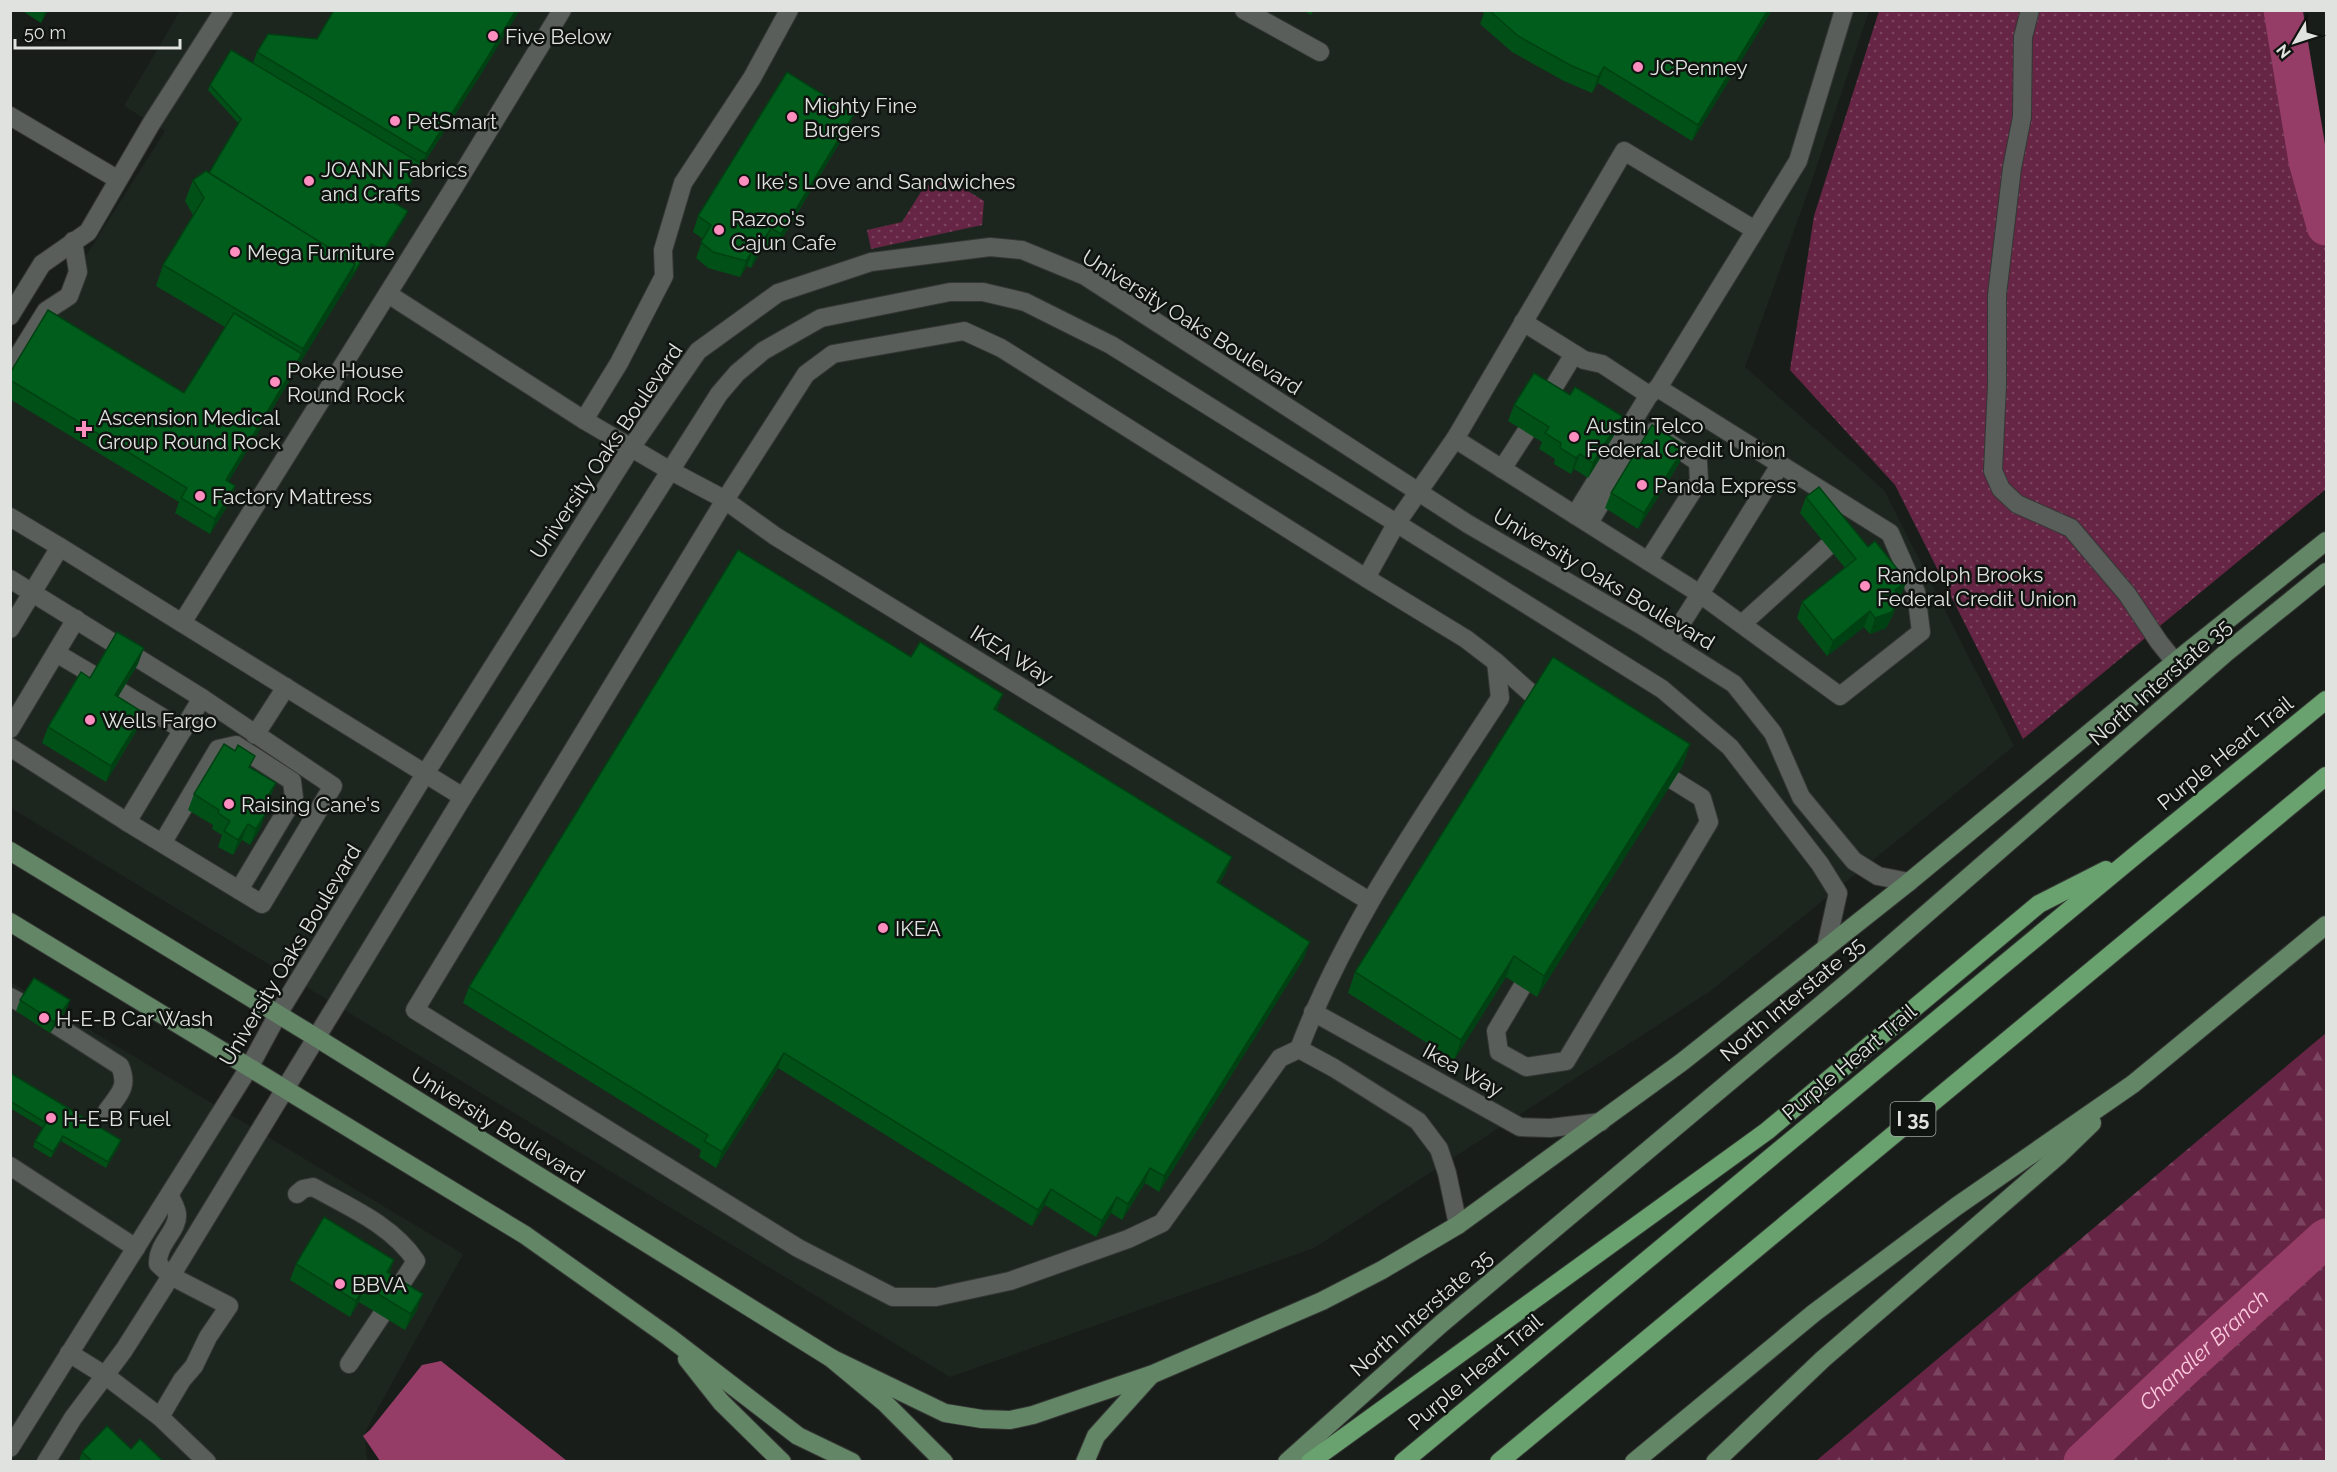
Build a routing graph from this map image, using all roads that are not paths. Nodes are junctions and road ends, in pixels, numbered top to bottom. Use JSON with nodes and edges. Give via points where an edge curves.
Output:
{"nodes":[{"id":1,"x":224,"y":10,"type":"edge"},
{"id":2,"x":562,"y":10,"type":"edge"},
{"id":3,"x":789,"y":10,"type":"edge"},
{"id":4,"x":1244,"y":10,"type":"edge"},
{"id":5,"x":1844,"y":10,"type":"edge"},
{"id":6,"x":2030,"y":10,"type":"edge"},
{"id":7,"x":1320,"y":51,"type":"dead end"},
{"id":8,"x":10,"y":116,"type":"edge"},
{"id":9,"x":117,"y":179,"type":"junction"},
{"id":10,"x":1755,"y":230,"type":"junction"},
{"id":11,"x":73,"y":242,"type":"junction"},
{"id":12,"x":388,"y":294,"type":"junction"},
{"id":13,"x":10,"y":316,"type":"edge"},
{"id":14,"x":1523,"y":322,"type":"junction"},
{"id":15,"x":1574,"y":354,"type":"junction"},
{"id":16,"x":10,"y":369,"type":"edge"},
{"id":17,"x":1653,"y":392,"type":"junction"},
{"id":18,"x":1546,"y":400,"type":"edge"},
{"id":19,"x":584,"y":420,"type":"junction"},
{"id":20,"x":1526,"y":432,"type":"dead end"},
{"id":21,"x":1455,"y":439,"type":"junction"},
{"id":22,"x":631,"y":448,"type":"junction"},
{"id":23,"x":1780,"y":465,"type":"junction"},
{"id":24,"x":1502,"y":468,"type":"junction"},
{"id":25,"x":669,"y":470,"type":"junction"},
{"id":26,"x":1418,"y":493,"type":"junction"},
{"id":27,"x":725,"y":500,"type":"junction"},
{"id":28,"x":1857,"y":513,"type":"junction"},
{"id":29,"x":10,"y":517,"type":"edge"},
{"id":30,"x":1582,"y":519,"type":"junction"},
{"id":31,"x":1396,"y":524,"type":"junction"},
{"id":32,"x":1846,"y":528,"type":"edge"},
{"id":33,"x":2326,"y":541,"type":"edge"},
{"id":34,"x":1827,"y":547,"type":"dead end"},
{"id":35,"x":60,"y":548,"type":"junction"},
{"id":36,"x":1648,"y":561,"type":"junction"},
{"id":37,"x":2326,"y":572,"type":"edge"},
{"id":38,"x":1366,"y":578,"type":"junction"},
{"id":39,"x":10,"y":579,"type":"edge"},
{"id":40,"x":34,"y":592,"type":"junction"},
{"id":41,"x":1700,"y":594,"type":"junction"},
{"id":42,"x":76,"y":619,"type":"junction"},
{"id":43,"x":182,"y":623,"type":"junction"},
{"id":44,"x":1742,"y":624,"type":"junction"},
{"id":45,"x":10,"y":629,"type":"edge"},
{"id":46,"x":1669,"y":643,"type":"junction"},
{"id":47,"x":56,"y":653,"type":"junction"},
{"id":48,"x":1496,"y":662,"type":"junction"},
{"id":49,"x":2175,"y":662,"type":"junction"},
{"id":50,"x":95,"y":676,"type":"edge"},
{"id":51,"x":286,"y":687,"type":"junction"},
{"id":52,"x":121,"y":692,"type":"edge"},
{"id":53,"x":1534,"y":696,"type":"edge"},
{"id":54,"x":202,"y":698,"type":"junction"},
{"id":55,"x":2326,"y":700,"type":"edge"},
{"id":56,"x":10,"y":729,"type":"edge"},
{"id":57,"x":183,"y":730,"type":"junction"},
{"id":58,"x":255,"y":735,"type":"junction"},
{"id":59,"x":10,"y":747,"type":"edge"},
{"id":60,"x":425,"y":774,"type":"junction"},
{"id":61,"x":2326,"y":776,"type":"edge"},
{"id":62,"x":1673,"y":780,"type":"edge"},
{"id":63,"x":463,"y":797,"type":"junction"},
{"id":64,"x":127,"y":822,"type":"junction"},
{"id":65,"x":163,"y":842,"type":"junction"},
{"id":66,"x":10,"y":850,"type":"edge"},
{"id":67,"x":2137,"y":854,"type":"junction"},
{"id":68,"x":1909,"y":882,"type":"junction"},
{"id":69,"x":239,"y":890,"type":"junction"},
{"id":70,"x":1369,"y":901,"type":"junction"},
{"id":71,"x":10,"y":922,"type":"edge"},
{"id":72,"x":2326,"y":925,"type":"edge"},
{"id":73,"x":1826,"y":948,"type":"junction"},
{"id":74,"x":1522,"y":987,"type":"dead end"},
{"id":75,"x":1313,"y":1012,"type":"junction"},
{"id":76,"x":278,"y":1014,"type":"junction"},
{"id":77,"x":56,"y":1025,"type":"edge"},
{"id":78,"x":317,"y":1038,"type":"junction"},
{"id":79,"x":1299,"y":1049,"type":"junction"},
{"id":80,"x":250,"y":1066,"type":"junction"},
{"id":81,"x":2133,"y":1084,"type":"junction"},
{"id":82,"x":285,"y":1089,"type":"junction"},
{"id":83,"x":108,"y":1111,"type":"dead end"},
{"id":84,"x":1601,"y":1122,"type":"junction"},
{"id":85,"x":10,"y":1166,"type":"edge"},
{"id":86,"x":297,"y":1194,"type":"dead end"},
{"id":87,"x":170,"y":1196,"type":"junction"},
{"id":88,"x":1458,"y":1225,"type":"junction"},
{"id":89,"x":136,"y":1248,"type":"junction"},
{"id":90,"x":171,"y":1275,"type":"junction"},
{"id":91,"x":394,"y":1295,"type":"edge"},
{"id":92,"x":381,"y":1316,"type":"dead end"},
{"id":93,"x":669,"y":1337,"type":"junction"},
{"id":94,"x":69,"y":1353,"type":"junction"},
{"id":95,"x":831,"y":1358,"type":"junction"},
{"id":96,"x":349,"y":1364,"type":"dead end"},
{"id":97,"x":1153,"y":1374,"type":"junction"},
{"id":98,"x":106,"y":1376,"type":"junction"},
{"id":99,"x":160,"y":1417,"type":"junction"},
{"id":100,"x":10,"y":1448,"type":"edge"},
{"id":101,"x":46,"y":1461,"type":"edge"},
{"id":102,"x":207,"y":1461,"type":"edge"},
{"id":103,"x":782,"y":1461,"type":"edge"},
{"id":104,"x":852,"y":1461,"type":"edge"},
{"id":105,"x":944,"y":1461,"type":"edge"},
{"id":106,"x":1085,"y":1461,"type":"edge"},
{"id":107,"x":1287,"y":1461,"type":"edge"},
{"id":108,"x":1310,"y":1461,"type":"edge"},
{"id":109,"x":1403,"y":1461,"type":"edge"},
{"id":110,"x":1498,"y":1461,"type":"edge"},
{"id":111,"x":1634,"y":1461,"type":"edge"},
{"id":112,"x":1715,"y":1461,"type":"edge"}],
"edges":[{"from":1,"to":9,"type":"street"},
{"from":2,"to":12,"type":"street"},
{"from":3,"to":19,"type":"street","via":[[752,78],[683,183],[663,249],[664,276]]},
{"from":4,"to":7,"type":"street"},
{"from":5,"to":10,"type":"street","via":[[1798,161]]},
{"from":6,"to":49,"type":"street","via":[[2023,37],[2022,117],[1997,295],[1993,471],[2001,489],[2017,504],[2071,528],[2127,594]]},
{"from":8,"to":9,"type":"street"},
{"from":9,"to":11,"type":"street","via":[[88,232]]},
{"from":10,"to":14,"type":"street","via":[[1624,151]]},
{"from":10,"to":17,"type":"street"},
{"from":11,"to":13,"type":"street","via":[[42,264]]},
{"from":11,"to":16,"type":"street","via":[[78,272],[69,296],[46,311]]},
{"from":12,"to":19,"type":"street","name":"IKEA Way"},
{"from":12,"to":43,"type":"street"},
{"from":14,"to":15,"type":"street"},
{"from":14,"to":21,"type":"street"},
{"from":15,"to":17,"type":"street","via":[[1602,364]]},
{"from":15,"to":18,"type":"street"},
{"from":17,"to":23,"type":"street"},
{"from":17,"to":30,"type":"street"},
{"from":19,"to":22,"type":"street","name":"IKEA Way"},
{"from":20,"to":24,"type":"street"},
{"from":21,"to":24,"type":"street"},
{"from":21,"to":26,"type":"street"},
{"from":22,"to":25,"type":"street","name":"IKEA Way"},
{"from":22,"to":26,"type":"street","name":"University Oaks Boulevard","via":[[698,351],[778,293],[871,262],[990,247],[1022,250],[1085,276]]},
{"from":22,"to":60,"type":"street","name":"University Oaks Boulevard"},
{"from":23,"to":28,"type":"street"},
{"from":23,"to":41,"type":"street"},
{"from":24,"to":30,"type":"street"},
{"from":25,"to":27,"type":"street","name":"IKEA Way"},
{"from":25,"to":31,"type":"street","via":[[718,394],[737,373],[763,351],[820,318],[950,292],[983,292],[1025,302],[1111,345]]},
{"from":25,"to":63,"type":"street"},
{"from":26,"to":31,"type":"street"},
{"from":26,"to":46,"type":"street","name":"University Oaks Boulevard"},
{"from":27,"to":38,"type":"street","via":[[806,374],[833,354],[964,331],[1001,348]]},
{"from":27,"to":70,"type":"street","name":"IKEA Way","via":[[775,536]]},
{"from":27,"to":79,"type":"street","via":[[415,1010],[798,1248],[893,1296],[936,1298],[1010,1281],[1162,1223],[1280,1058]]},
{"from":28,"to":32,"type":"street"},
{"from":28,"to":44,"type":"street","via":[[1890,533],[1916,592],[1921,632],[1840,696]]},
{"from":29,"to":35,"type":"street"},
{"from":30,"to":36,"type":"street"},
{"from":30,"to":36,"type":"street","via":[[1636,444],[1653,432],[1698,462],[1699,482]]},
{"from":31,"to":38,"type":"street"},
{"from":31,"to":73,"type":"street","via":[[1662,689],[1730,747],[1838,893]]},
{"from":33,"to":49,"type":"main road"},
{"from":34,"to":44,"type":"street"},
{"from":35,"to":40,"type":"street"},
{"from":35,"to":43,"type":"street"},
{"from":36,"to":41,"type":"street"},
{"from":37,"to":107,"type":"main road","name":"North Interstate 35","via":[[2227,652],[1847,983],[1441,1323]]},
{"from":38,"to":48,"type":"street","via":[[1466,639]]},
{"from":39,"to":40,"type":"street"},
{"from":40,"to":42,"type":"street"},
{"from":40,"to":45,"type":"street"},
{"from":41,"to":44,"type":"street"},
{"from":41,"to":46,"type":"street"},
{"from":42,"to":47,"type":"street"},
{"from":42,"to":54,"type":"street"},
{"from":43,"to":51,"type":"street"},
{"from":46,"to":68,"type":"street","name":"University Oaks Boulevard","via":[[1734,684],[1773,733],[1801,797],[1854,861],[1878,876]]},
{"from":47,"to":50,"type":"street"},
{"from":47,"to":56,"type":"street"},
{"from":48,"to":53,"type":"street"},
{"from":48,"to":70,"type":"street","via":[[1500,698]]},
{"from":49,"to":68,"type":"main road"},
{"from":51,"to":58,"type":"street"},
{"from":51,"to":60,"type":"street"},
{"from":52,"to":57,"type":"street"},
{"from":54,"to":57,"type":"street"},
{"from":54,"to":58,"type":"street"},
{"from":55,"to":67,"type":"highway","name":"Purple Heart Trail"},
{"from":57,"to":64,"type":"street"},
{"from":58,"to":69,"type":"street","via":[[333,786],[262,903]]},
{"from":59,"to":64,"type":"street"},
{"from":60,"to":63,"type":"street"},
{"from":60,"to":76,"type":"street","name":"University Oaks Boulevard"},
{"from":61,"to":110,"type":"highway","number":"I 35"},
{"from":62,"to":74,"type":"street","via":[[1702,798],[1709,822],[1566,1061],[1526,1067],[1499,1052],[1496,1031]]},
{"from":63,"to":78,"type":"street"},
{"from":64,"to":65,"type":"street"},
{"from":65,"to":69,"type":"street"},
{"from":65,"to":69,"type":"street","via":[[218,749],[236,745],[292,780],[294,798]]},
{"from":66,"to":76,"type":"main road","name":"University Boulevard"},
{"from":67,"to":108,"type":"highway","via":[[2039,904],[1767,1131]]},
{"from":67,"to":109,"type":"highway","name":"Purple Heart Trail"},
{"from":68,"to":73,"type":"main road"},
{"from":70,"to":75,"type":"street"},
{"from":71,"to":80,"type":"main road"},
{"from":72,"to":81,"type":"main road"},
{"from":73,"to":84,"type":"main road"},
{"from":75,"to":79,"type":"street"},
{"from":75,"to":84,"type":"street","name":"Ikea Way","via":[[1520,1127]]},
{"from":76,"to":78,"type":"main road","name":"University Boulevard"},
{"from":76,"to":80,"type":"street","name":"University Oaks Boulevard"},
{"from":77,"to":83,"type":"street","via":[[120,1066],[123,1088]]},
{"from":78,"to":82,"type":"street"},
{"from":78,"to":95,"type":"main road","name":"University Boulevard"},
{"from":79,"to":88,"type":"street","via":[[1418,1121],[1439,1149]]},
{"from":80,"to":82,"type":"main road"},
{"from":80,"to":87,"type":"street","name":"University Oaks Boulevard"},
{"from":81,"to":111,"type":"main road","via":[[1958,1206],[1814,1314]]},
{"from":81,"to":112,"type":"main road","via":[[2058,1156],[1823,1359]]},
{"from":82,"to":90,"type":"street"},
{"from":82,"to":93,"type":"main road","via":[[525,1235]]},
{"from":84,"to":88,"type":"main road"},
{"from":85,"to":89,"type":"street"},
{"from":86,"to":91,"type":"street","via":[[313,1187],[374,1221],[405,1245],[416,1261]]},
{"from":87,"to":89,"type":"street","name":"University Oaks Boulevard"},
{"from":87,"to":90,"type":"street","via":[[177,1215],[175,1226],[163,1242],[158,1264]]},
{"from":88,"to":97,"type":"main road","via":[[1322,1301]]},
{"from":89,"to":94,"type":"street","name":"University Oaks Boulevard"},
{"from":90,"to":98,"type":"street"},
{"from":90,"to":99,"type":"street","via":[[229,1306]]},
{"from":92,"to":96,"type":"street"},
{"from":93,"to":103,"type":"main road","via":[[721,1402]]},
{"from":93,"to":104,"type":"main road","via":[[798,1437]]},
{"from":94,"to":98,"type":"street"},
{"from":94,"to":100,"type":"street","name":"University Oaks Boulevard"},
{"from":95,"to":97,"type":"main road","via":[[945,1413],[994,1420],[1033,1415]]},
{"from":95,"to":105,"type":"main road","name":"University Boulevard","via":[[884,1402]]},
{"from":97,"to":106,"type":"main road","via":[[1096,1436]]},
{"from":98,"to":99,"type":"street"},
{"from":98,"to":101,"type":"street"},
{"from":99,"to":102,"type":"street"}]}
